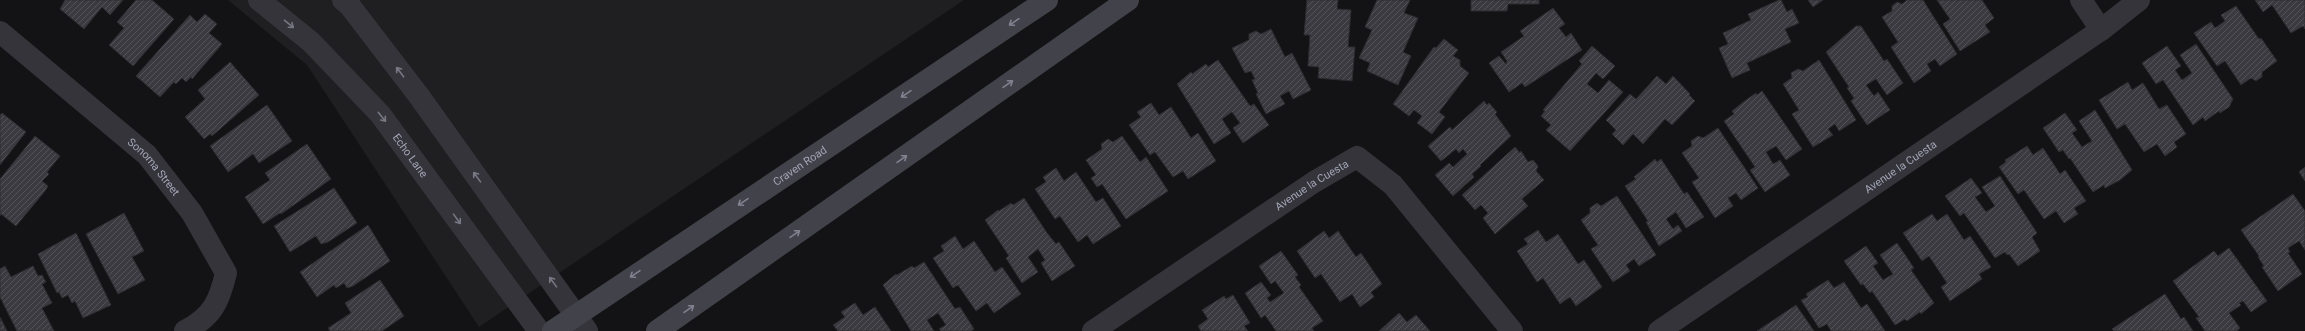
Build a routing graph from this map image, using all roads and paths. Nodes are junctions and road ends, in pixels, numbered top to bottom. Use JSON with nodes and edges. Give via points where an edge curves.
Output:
{"nodes":[{"id":1,"x":259,"y":0,"type":"edge"},
{"id":2,"x":343,"y":0,"type":"edge"},
{"id":3,"x":1047,"y":0,"type":"edge"},
{"id":4,"x":1128,"y":0,"type":"edge"},
{"id":5,"x":2081,"y":0,"type":"edge"},
{"id":6,"x":2139,"y":0,"type":"edge"},
{"id":7,"x":2101,"y":30,"type":"junction"},
{"id":8,"x":0,"y":32,"type":"edge"},
{"id":9,"x":582,"y":322,"type":"edge"},
{"id":10,"x":185,"y":331,"type":"edge"},
{"id":11,"x":539,"y":331,"type":"edge"},
{"id":12,"x":553,"y":331,"type":"edge"},
{"id":13,"x":657,"y":331,"type":"edge"},
{"id":14,"x":1093,"y":331,"type":"edge"},
{"id":15,"x":1512,"y":331,"type":"edge"},
{"id":16,"x":1660,"y":331,"type":"edge"}],
"edges":[{"from":1,"to":11,"type":"street","name":"Echo Lane","one_way":true,"via":[[311,42],[380,114]]},
{"from":9,"to":2,"type":"street","one_way":true,"via":[[419,96]]},
{"from":3,"to":9,"type":"main road","name":"Craven Road","one_way":true},
{"from":13,"to":4,"type":"main road","one_way":true},
{"from":5,"to":7,"type":"street"},
{"from":6,"to":7,"type":"street","name":"Avenue la Cuesta"},
{"from":7,"to":16,"type":"street","name":"Avenue la Cuesta"},
{"from":8,"to":10,"type":"street","name":"Sonoma Street","via":[[147,155],[192,212],[226,273],[220,298],[202,322]]},
{"from":9,"to":12,"type":"main road","name":"Craven Road"},
{"from":14,"to":15,"type":"street","name":"Avenue la Cuesta","via":[[1314,182],[1357,156],[1393,185]]}]}
